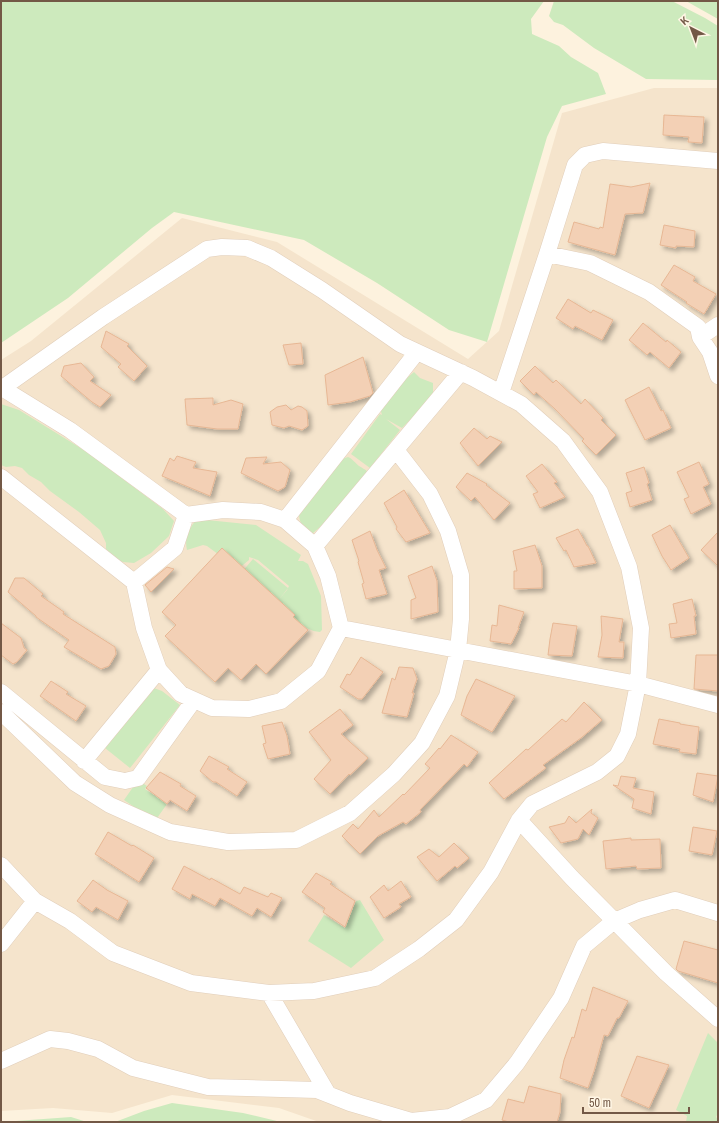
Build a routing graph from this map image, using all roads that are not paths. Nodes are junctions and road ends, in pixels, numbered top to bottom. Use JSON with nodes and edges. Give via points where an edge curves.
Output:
{"nodes":[{"id":1,"x":718,"y":161,"type":"edge"},
{"id":2,"x":547,"y":254,"type":"junction"},
{"id":3,"x":718,"y":325,"type":"edge"},
{"id":4,"x":700,"y":337,"type":"junction"},
{"id":5,"x":418,"y":352,"type":"junction"},
{"id":6,"x":461,"y":372,"type":"junction"},
{"id":7,"x":718,"y":376,"type":"edge"},
{"id":8,"x":2,"y":388,"type":"edge"},
{"id":9,"x":501,"y":393,"type":"junction"},
{"id":10,"x":396,"y":450,"type":"junction"},
{"id":11,"x":1,"y":477,"type":"edge"},
{"id":12,"x":186,"y":515,"type":"junction"},
{"id":13,"x":285,"y":520,"type":"junction"},
{"id":14,"x":315,"y":546,"type":"junction"},
{"id":15,"x":134,"y":582,"type":"junction"},
{"id":16,"x":341,"y":628,"type":"junction"},
{"id":17,"x":458,"y":650,"type":"junction"},
{"id":18,"x":159,"y":670,"type":"junction"},
{"id":19,"x":638,"y":684,"type":"junction"},
{"id":20,"x":1,"y":692,"type":"edge"},
{"id":21,"x":194,"y":700,"type":"junction"},
{"id":22,"x":718,"y":705,"type":"edge"},
{"id":23,"x":1,"y":712,"type":"edge"},
{"id":24,"x":84,"y":761,"type":"junction"},
{"id":25,"x":519,"y":820,"type":"junction"},
{"id":26,"x":1,"y":865,"type":"edge"},
{"id":27,"x":35,"y":901,"type":"junction"},
{"id":28,"x":718,"y":913,"type":"edge"},
{"id":29,"x":614,"y":921,"type":"junction"},
{"id":30,"x":1,"y":944,"type":"edge"},
{"id":31,"x":269,"y":993,"type":"junction"},
{"id":32,"x":718,"y":1019,"type":"edge"},
{"id":33,"x":1,"y":1061,"type":"edge"},
{"id":34,"x":328,"y":1094,"type":"junction"}],
"edges":[{"from":1,"to":2,"type":"street","via":[[603,151],[585,155],[575,165]]},
{"from":2,"to":4,"type":"street","via":[[590,263],[649,292],[698,327]]},
{"from":2,"to":9,"type":"street"},
{"from":3,"to":4,"type":"street"},
{"from":4,"to":7,"type":"street","via":[[710,352]]},
{"from":5,"to":6,"type":"street"},
{"from":5,"to":8,"type":"street","via":[[400,344],[271,258],[247,248],[222,247],[207,249],[103,317]]},
{"from":5,"to":13,"type":"street"},
{"from":6,"to":9,"type":"street"},
{"from":6,"to":10,"type":"street"},
{"from":8,"to":12,"type":"street","via":[[70,430]]},
{"from":9,"to":19,"type":"street","via":[[521,404],[563,441],[600,492],[629,567],[640,620]]},
{"from":10,"to":14,"type":"street"},
{"from":10,"to":17,"type":"street","via":[[430,494],[448,531],[461,576]]},
{"from":11,"to":15,"type":"street"},
{"from":12,"to":13,"type":"street","via":[[223,510],[261,512]]},
{"from":12,"to":15,"type":"street","via":[[175,548]]},
{"from":13,"to":14,"type":"street"},
{"from":14,"to":16,"type":"street","via":[[328,576]]},
{"from":15,"to":18,"type":"street","via":[[144,628]]},
{"from":16,"to":17,"type":"street"},
{"from":16,"to":21,"type":"street","via":[[318,672],[281,702],[249,709],[212,708]]},
{"from":17,"to":19,"type":"street"},
{"from":17,"to":23,"type":"street","via":[[447,696],[422,743],[394,774],[350,813],[296,840],[228,842],[170,832],[110,805],[76,783]]},
{"from":18,"to":21,"type":"street","via":[[181,694]]},
{"from":18,"to":24,"type":"street"},
{"from":19,"to":22,"type":"street"},
{"from":19,"to":25,"type":"street","via":[[628,734],[617,756],[597,772],[532,804]]},
{"from":20,"to":24,"type":"street"},
{"from":21,"to":24,"type":"street","via":[[138,778],[125,781],[105,777]]},
{"from":25,"to":29,"type":"street"},
{"from":25,"to":31,"type":"street","via":[[491,872],[456,920],[420,949],[375,978],[314,991]]},
{"from":26,"to":27,"type":"street"},
{"from":27,"to":30,"type":"street"},
{"from":27,"to":31,"type":"street","via":[[70,921],[113,953],[191,983]]},
{"from":28,"to":29,"type":"street","via":[[676,900],[640,910]]},
{"from":29,"to":32,"type":"street","via":[[666,973]]},
{"from":29,"to":34,"type":"street","via":[[584,946],[561,998],[517,1063],[486,1100],[450,1117],[412,1121]]},
{"from":31,"to":34,"type":"street"},
{"from":33,"to":34,"type":"street","via":[[50,1039],[98,1049],[133,1068],[208,1087],[317,1090]]}]}
